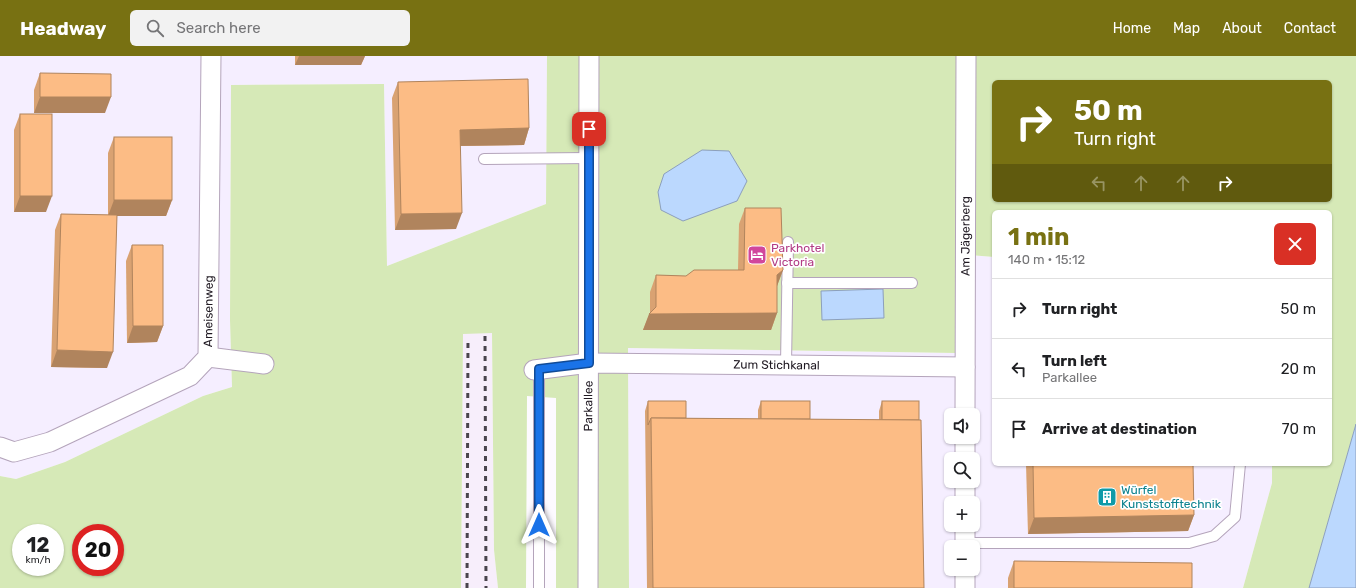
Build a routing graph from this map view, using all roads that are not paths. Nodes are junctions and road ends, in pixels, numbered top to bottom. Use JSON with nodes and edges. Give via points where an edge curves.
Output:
{"nodes":[{"id":1,"x":211,"y":56,"type":"edge"},
{"id":2,"x":589,"y":56,"type":"edge"},
{"id":3,"x":966,"y":56,"type":"edge"},
{"id":4,"x":589,"y":158,"type":"junction"},
{"id":5,"x":484,"y":159,"type":"dead end"},
{"id":6,"x":788,"y":242,"type":"dead end"},
{"id":7,"x":787,"y":283,"type":"junction"},
{"id":8,"x":912,"y":283,"type":"dead end"},
{"id":9,"x":208,"y":357,"type":"junction"},
{"id":10,"x":589,"y":363,"type":"junction"},
{"id":11,"x":264,"y":364,"type":"dead end"},
{"id":12,"x":786,"y":365,"type":"junction"},
{"id":13,"x":965,"y":367,"type":"junction"},
{"id":14,"x":536,"y":369,"type":"joint"},
{"id":15,"x":965,"y":408,"type":"edge"},
{"id":16,"x":0,"y":447,"type":"edge"},
{"id":17,"x":1240,"y":466,"type":"edge"},
{"id":18,"x":965,"y":538,"type":"edge"},
{"id":19,"x":965,"y":576,"type":"edge"},
{"id":20,"x":539,"y":588,"type":"edge"},
{"id":21,"x":588,"y":588,"type":"edge"},
{"id":22,"x":965,"y":588,"type":"edge"}],
"edges":[{"from":1,"to":9,"type":"street","name":"Ameisenweg"},
{"from":2,"to":4,"type":"street","name":"Parkallee"},
{"from":3,"to":13,"type":"street","name":"Am Jägerberg"},
{"from":4,"to":5,"type":"lane"},
{"from":4,"to":10,"type":"street","name":"Parkallee"},
{"from":6,"to":7,"type":"lane"},
{"from":7,"to":8,"type":"lane"},
{"from":7,"to":12,"type":"lane"},
{"from":9,"to":11,"type":"street"},
{"from":9,"to":16,"type":"street","name":"Ameisenweg","via":[[190,376],[50,442],[14,452]]},
{"from":10,"to":12,"type":"street","name":"Zum Stichkanal"},
{"from":10,"to":14,"type":"street","name":"Zum Stichkanal"},
{"from":10,"to":21,"type":"street","name":"Parkallee"},
{"from":12,"to":13,"type":"street","name":"Zum Stichkanal"},
{"from":13,"to":15,"type":"street","name":"Am Jägerberg"},
{"from":14,"to":20,"type":"lane"},
{"from":17,"to":18,"type":"lane","via":[[1235,517],[1214,536],[1189,543]]},
{"from":19,"to":22,"type":"street"}]}
